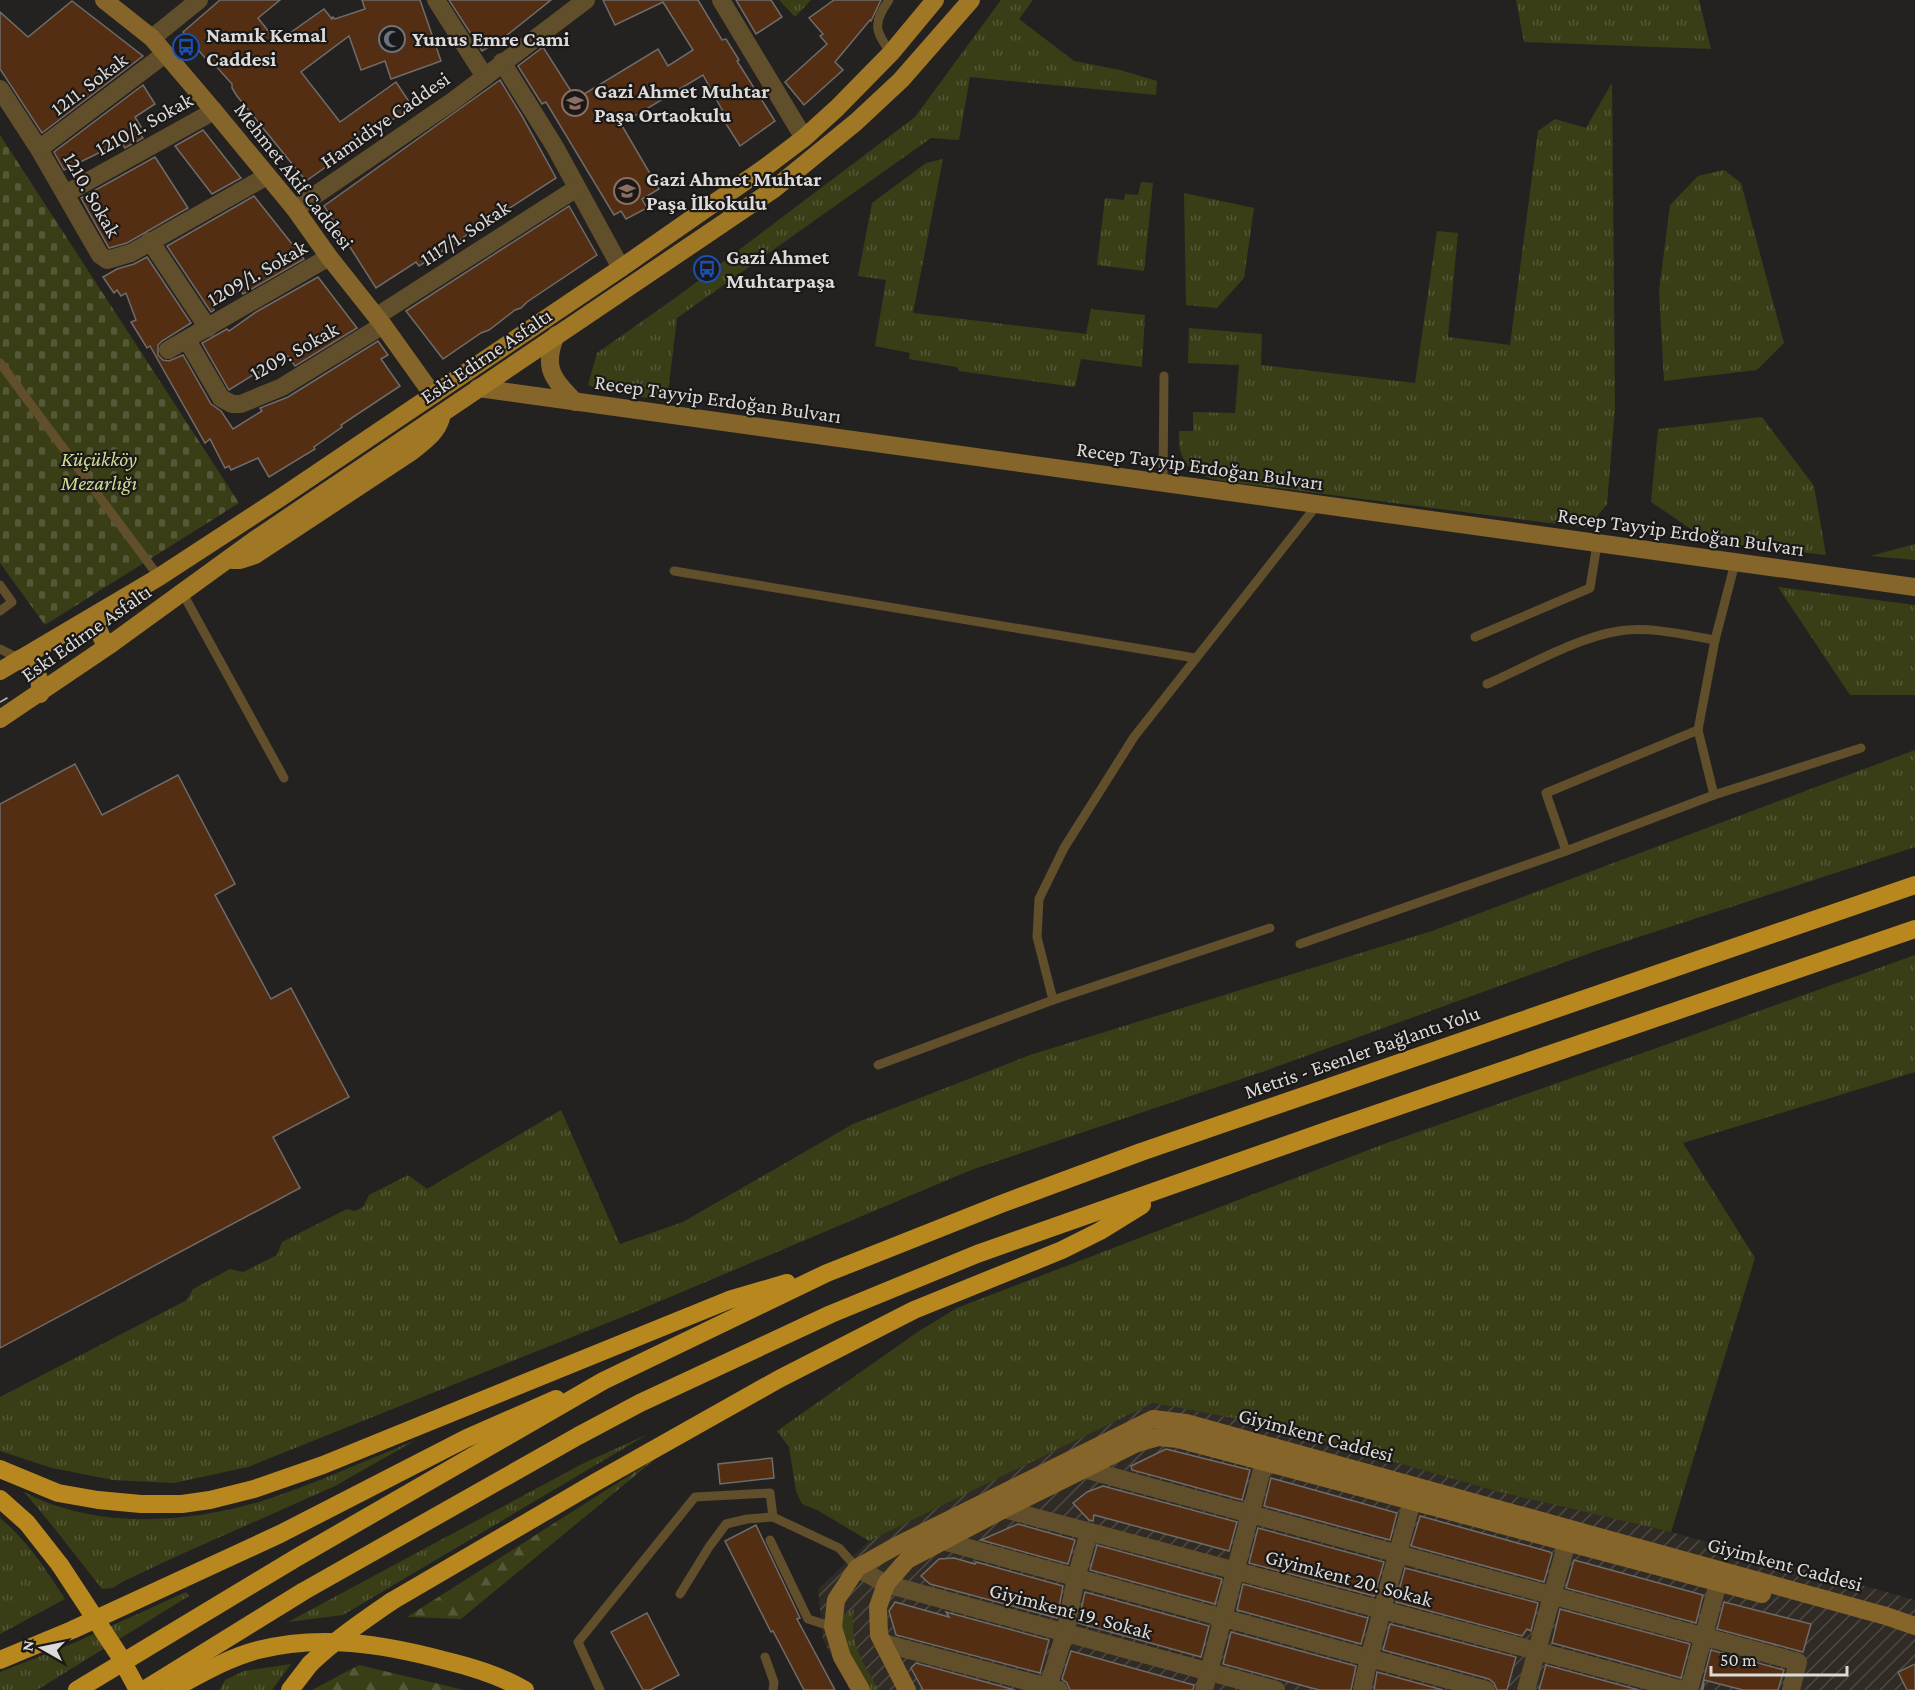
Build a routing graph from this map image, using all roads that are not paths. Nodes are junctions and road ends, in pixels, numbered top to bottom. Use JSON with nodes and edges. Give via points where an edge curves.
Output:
{"nodes":[{"id":1,"x":104,"y":0,"type":"edge"},
{"id":2,"x":200,"y":0,"type":"edge"},
{"id":3,"x":436,"y":0,"type":"edge"},
{"id":4,"x":721,"y":0,"type":"edge"},
{"id":5,"x":890,"y":0,"type":"edge"},
{"id":6,"x":935,"y":0,"type":"edge"},
{"id":7,"x":970,"y":0,"type":"edge"},
{"id":8,"x":578,"y":2,"type":"edge"},
{"id":9,"x":152,"y":38,"type":"junction"},
{"id":10,"x":891,"y":53,"type":"junction"},
{"id":11,"x":165,"y":54,"type":"junction"},
{"id":12,"x":502,"y":62,"type":"junction"},
{"id":13,"x":485,"y":77,"type":"junction"},
{"id":14,"x":0,"y":89,"type":"edge"},
{"id":15,"x":214,"y":111,"type":"junction"},
{"id":16,"x":804,"y":138,"type":"junction"},
{"id":17,"x":39,"y":149,"type":"junction"},
{"id":18,"x":267,"y":176,"type":"junction"},
{"id":19,"x":578,"y":188,"type":"junction"},
{"id":20,"x":65,"y":194,"type":"junction"},
{"id":21,"x":295,"y":209,"type":"junction"},
{"id":22,"x":150,"y":241,"type":"junction"},
{"id":23,"x":329,"y":257,"type":"junction"},
{"id":24,"x":621,"y":268,"type":"junction"},
{"id":25,"x":380,"y":321,"type":"junction"},
{"id":26,"x":208,"y":328,"type":"junction"},
{"id":27,"x":556,"y":335,"type":"junction"},
{"id":28,"x":187,"y":340,"type":"junction"},
{"id":29,"x":168,"y":350,"type":"dead end"},
{"id":30,"x":0,"y":363,"type":"edge"},
{"id":31,"x":1164,"y":376,"type":"dead end"},
{"id":32,"x":451,"y":383,"type":"junction"},
{"id":33,"x":478,"y":388,"type":"junction"},
{"id":34,"x":433,"y":395,"type":"junction"},
{"id":35,"x":575,"y":402,"type":"junction"},
{"id":36,"x":443,"y":412,"type":"junction"},
{"id":37,"x":1163,"y":483,"type":"junction"},
{"id":38,"x":1317,"y":505,"type":"junction"},
{"id":39,"x":1597,"y":544,"type":"junction"},
{"id":40,"x":1735,"y":563,"type":"junction"},
{"id":41,"x":674,"y":571,"type":"dead end"},
{"id":42,"x":159,"y":578,"type":"junction"},
{"id":43,"x":0,"y":585,"type":"edge"},
{"id":44,"x":1915,"y":587,"type":"edge"},
{"id":45,"x":182,"y":592,"type":"junction"},
{"id":46,"x":130,"y":594,"type":"junction"},
{"id":47,"x":0,"y":611,"type":"edge"},
{"id":48,"x":1475,"y":636,"type":"dead end"},
{"id":49,"x":1715,"y":640,"type":"junction"},
{"id":50,"x":111,"y":644,"type":"junction"},
{"id":51,"x":0,"y":649,"type":"edge"},
{"id":52,"x":1195,"y":658,"type":"junction"},
{"id":53,"x":20,"y":659,"type":"junction"},
{"id":54,"x":0,"y":671,"type":"edge"},
{"id":55,"x":1487,"y":684,"type":"dead end"},
{"id":56,"x":40,"y":694,"type":"junction"},
{"id":57,"x":0,"y":719,"type":"edge"},
{"id":58,"x":1698,"y":730,"type":"junction"},
{"id":59,"x":1861,"y":748,"type":"dead end"},
{"id":60,"x":284,"y":778,"type":"dead end"},
{"id":61,"x":1714,"y":795,"type":"junction"},
{"id":62,"x":1566,"y":851,"type":"junction"},
{"id":63,"x":1915,"y":885,"type":"edge"},
{"id":64,"x":1270,"y":928,"type":"dead end"},
{"id":65,"x":1915,"y":929,"type":"edge"},
{"id":66,"x":1300,"y":944,"type":"dead end"},
{"id":67,"x":1053,"y":1000,"type":"junction"},
{"id":68,"x":878,"y":1065,"type":"dead end"},
{"id":69,"x":1176,"y":1185,"type":"junction"},
{"id":70,"x":827,"y":1274,"type":"junction"},
{"id":71,"x":603,"y":1381,"type":"junction"},
{"id":72,"x":1264,"y":1462,"type":"junction"},
{"id":73,"x":0,"y":1469,"type":"edge"},
{"id":74,"x":1084,"y":1469,"type":"junction"},
{"id":75,"x":0,"y":1499,"type":"edge"},
{"id":76,"x":1412,"y":1501,"type":"junction"},
{"id":77,"x":1004,"y":1509,"type":"junction"},
{"id":78,"x":1250,"y":1514,"type":"junction"},
{"id":79,"x":773,"y":1517,"type":"junction"},
{"id":80,"x":1089,"y":1532,"type":"junction"},
{"id":81,"x":770,"y":1540,"type":"dead end"},
{"id":82,"x":943,"y":1541,"type":"junction"},
{"id":83,"x":1567,"y":1542,"type":"junction"},
{"id":84,"x":1398,"y":1554,"type":"junction"},
{"id":85,"x":857,"y":1568,"type":"junction"},
{"id":86,"x":1235,"y":1570,"type":"junction"},
{"id":87,"x":1076,"y":1578,"type":"junction"},
{"id":88,"x":1718,"y":1583,"type":"junction"},
{"id":89,"x":886,"y":1584,"type":"junction"},
{"id":90,"x":680,"y":1594,"type":"dead end"},
{"id":91,"x":1552,"y":1596,"type":"junction"},
{"id":92,"x":1382,"y":1610,"type":"junction"},
{"id":93,"x":1222,"y":1618,"type":"junction"},
{"id":94,"x":1915,"y":1626,"type":"edge"},
{"id":95,"x":833,"y":1627,"type":"junction"},
{"id":96,"x":1065,"y":1633,"type":"junction"},
{"id":97,"x":1915,"y":1635,"type":"edge"},
{"id":98,"x":1704,"y":1637,"type":"junction"},
{"id":99,"x":883,"y":1643,"type":"junction"},
{"id":100,"x":1536,"y":1651,"type":"junction"},
{"id":101,"x":765,"y":1657,"type":"dead end"},
{"id":102,"x":1369,"y":1658,"type":"junction"},
{"id":103,"x":0,"y":1659,"type":"edge"},
{"id":104,"x":1210,"y":1672,"type":"junction"},
{"id":105,"x":1051,"y":1689,"type":"edge"},
{"id":106,"x":77,"y":1690,"type":"edge"},
{"id":107,"x":138,"y":1690,"type":"edge"},
{"id":108,"x":144,"y":1690,"type":"edge"},
{"id":109,"x":171,"y":1690,"type":"edge"},
{"id":110,"x":290,"y":1690,"type":"edge"},
{"id":111,"x":525,"y":1690,"type":"edge"},
{"id":112,"x":600,"y":1690,"type":"edge"},
{"id":113,"x":773,"y":1690,"type":"edge"},
{"id":114,"x":861,"y":1690,"type":"edge"},
{"id":115,"x":907,"y":1690,"type":"edge"},
{"id":116,"x":1204,"y":1690,"type":"edge"},
{"id":117,"x":1276,"y":1690,"type":"edge"},
{"id":118,"x":1362,"y":1690,"type":"edge"},
{"id":119,"x":1486,"y":1690,"type":"edge"},
{"id":120,"x":1526,"y":1690,"type":"edge"},
{"id":121,"x":1683,"y":1690,"type":"edge"},
{"id":122,"x":1689,"y":1690,"type":"edge"},
{"id":123,"x":1791,"y":1690,"type":"edge"}],
"edges":[{"from":1,"to":9,"type":"street","name":"Mehmet Akif Caddesi"},
{"from":2,"to":9,"type":"street"},
{"from":3,"to":13,"type":"street"},
{"from":4,"to":16,"type":"street"},
{"from":5,"to":10,"type":"lane","via":[[879,15],[876,28]]},
{"from":6,"to":10,"type":"main road","name":"Eski Edirne Asfaltı"},
{"from":7,"to":27,"type":"main road","name":"Eski Edirne Asfaltı","via":[[901,80],[820,152],[765,195]]},
{"from":8,"to":12,"type":"street","name":"Hamidiye Caddesi"},
{"from":9,"to":11,"type":"street","name":"Mehmet Akif Caddesi"},
{"from":10,"to":16,"type":"main road","name":"Eski Edirne Asfaltı"},
{"from":11,"to":15,"type":"street","name":"Mehmet Akif Caddesi"},
{"from":11,"to":17,"type":"street","name":"1211. Sokak"},
{"from":12,"to":13,"type":"street","name":"Hamidiye Caddesi"},
{"from":12,"to":19,"type":"street"},
{"from":13,"to":21,"type":"street","name":"Hamidiye Caddesi"},
{"from":14,"to":17,"type":"street","name":"1210. Sokak"},
{"from":15,"to":18,"type":"street","name":"Mehmet Akif Caddesi"},
{"from":15,"to":20,"type":"street","name":"1210/1. Sokak"},
{"from":16,"to":24,"type":"main road","name":"Eski Edirne Asfaltı"},
{"from":17,"to":20,"type":"street","name":"1210. Sokak"},
{"from":18,"to":21,"type":"street","name":"Mehmet Akif Caddesi"},
{"from":18,"to":22,"type":"street","name":"1210. Sokak"},
{"from":19,"to":24,"type":"street"},
{"from":19,"to":25,"type":"street","name":"1117/1. Sokak"},
{"from":20,"to":22,"type":"street","name":"1210. Sokak","via":[[100,255],[107,260],[131,253]]},
{"from":21,"to":23,"type":"street","name":"Mehmet Akif Caddesi"},
{"from":22,"to":26,"type":"street","name":"1209/1. Sokak"},
{"from":23,"to":25,"type":"street","name":"Mehmet Akif Caddesi"},
{"from":23,"to":26,"type":"street","name":"1209/1. Sokak"},
{"from":24,"to":32,"type":"main road","name":"Eski Edirne Asfaltı"},
{"from":25,"to":28,"type":"street","name":"1209. Sokak","via":[[282,387],[241,404],[221,398]]},
{"from":25,"to":34,"type":"street","name":"Mehmet Akif Caddesi"},
{"from":26,"to":28,"type":"street","name":"1209/1. Sokak"},
{"from":27,"to":33,"type":"main road","name":"Eski Edirne Asfaltı"},
{"from":27,"to":35,"type":"street","via":[[549,351],[549,366],[556,382]]},
{"from":28,"to":29,"type":"street","name":"1209/1. Sokak"},
{"from":30,"to":42,"type":"lane"},
{"from":31,"to":37,"type":"lane"},
{"from":32,"to":33,"type":"main road"},
{"from":32,"to":34,"type":"main road","name":"Eski Edirne Asfaltı"},
{"from":33,"to":35,"type":"street","name":"Recep Tayyip Erdoğan Bulvarı"},
{"from":33,"to":36,"type":"main road","name":"Eski Edirne Asfaltı"},
{"from":34,"to":36,"type":"main road"},
{"from":34,"to":42,"type":"main road","name":"Eski Edirne Asfaltı"},
{"from":35,"to":37,"type":"street","name":"Recep Tayyip Erdoğan Bulvarı"},
{"from":36,"to":45,"type":"main road","name":"Eski Edirne Asfaltı","via":[[431,436],[411,452],[255,555],[225,560]]},
{"from":37,"to":38,"type":"street","name":"Recep Tayyip Erdoğan Bulvarı"},
{"from":38,"to":39,"type":"street","name":"Recep Tayyip Erdoğan Bulvarı"},
{"from":38,"to":52,"type":"lane"},
{"from":39,"to":40,"type":"street","name":"Recep Tayyip Erdoğan Bulvarı","via":[[1620,543]]},
{"from":39,"to":48,"type":"lane","via":[[1590,588]]},
{"from":40,"to":44,"type":"street","name":"Recep Tayyip Erdoğan Bulvarı"},
{"from":40,"to":49,"type":"lane"},
{"from":41,"to":52,"type":"lane"},
{"from":42,"to":46,"type":"main road","name":"Eski Edirne Asfaltı"},
{"from":43,"to":47,"type":"lane","via":[[12,602]]},
{"from":45,"to":50,"type":"main road","name":"Eski Edirne Asfaltı"},
{"from":45,"to":60,"type":"lane"},
{"from":46,"to":50,"type":"main road","via":[[124,606],[98,624],[99,635]]},
{"from":46,"to":53,"type":"main road","name":"Eski Edirne Asfaltı"},
{"from":49,"to":55,"type":"lane","via":[[1621,630],[1594,636]]},
{"from":49,"to":58,"type":"lane"},
{"from":50,"to":56,"type":"main road","name":"Eski Edirne Asfaltı"},
{"from":51,"to":53,"type":"lane"},
{"from":52,"to":67,"type":"lane","via":[[1134,737],[1064,848],[1039,899],[1037,937]]},
{"from":53,"to":54,"type":"main road","name":"Eski Edirne Asfaltı"},
{"from":53,"to":56,"type":"main road","via":[[39,675]]},
{"from":56,"to":57,"type":"main road","name":"Eski Edirne Asfaltı"},
{"from":58,"to":61,"type":"lane"},
{"from":58,"to":62,"type":"lane","via":[[1546,793]]},
{"from":59,"to":61,"type":"lane"},
{"from":61,"to":62,"type":"lane"},
{"from":62,"to":66,"type":"lane"},
{"from":63,"to":70,"type":"highway","name":"Metris - Esenler Bağlantı Yolu","via":[[1141,1152]]},
{"from":64,"to":67,"type":"lane"},
{"from":65,"to":69,"type":"highway"},
{"from":67,"to":68,"type":"lane"},
{"from":69,"to":108,"type":"highway","via":[[925,1275],[640,1403],[304,1591]]},
{"from":69,"to":110,"type":"highway","bridge":true,"via":[[1062,1250],[915,1310],[779,1379],[606,1476],[392,1601],[328,1647]]},
{"from":70,"to":71,"type":"highway"},
{"from":70,"to":73,"type":"highway","via":[[729,1300],[322,1465],[210,1500],[182,1504],[98,1500],[58,1493]]},
{"from":71,"to":103,"type":"highway","via":[[467,1438],[280,1534]]},
{"from":71,"to":106,"type":"highway"},
{"from":72,"to":74,"type":"street","name":"Giyimkent Caddesi","via":[[1158,1437]]},
{"from":72,"to":76,"type":"street","name":"Giyimkent Caddesi"},
{"from":72,"to":78,"type":"street"},
{"from":74,"to":77,"type":"street","name":"Giyimkent Caddesi"},
{"from":74,"to":78,"type":"street"},
{"from":75,"to":107,"type":"highway","bridge":true,"via":[[27,1523],[60,1565]]},
{"from":76,"to":83,"type":"street","name":"Giyimkent Caddesi"},
{"from":76,"to":84,"type":"street"},
{"from":77,"to":80,"type":"street","name":"Giyimkent 20. Sokak"},
{"from":77,"to":82,"type":"street","name":"Giyimkent Caddesi"},
{"from":78,"to":84,"type":"street"},
{"from":78,"to":86,"type":"street"},
{"from":79,"to":85,"type":"lane","via":[[839,1548]]},
{"from":79,"to":90,"type":"lane","via":[[726,1524]]},
{"from":79,"to":112,"type":"lane","via":[[770,1493],[695,1497],[578,1642]]},
{"from":80,"to":86,"type":"street","name":"Giyimkent 20. Sokak"},
{"from":80,"to":87,"type":"street"},
{"from":81,"to":95,"type":"lane","via":[[808,1619]]},
{"from":82,"to":87,"type":"street"},
{"from":82,"to":89,"type":"street","name":"Giyimkent Caddesi","via":[[907,1560]]},
{"from":83,"to":88,"type":"street","name":"Giyimkent Caddesi"},
{"from":83,"to":91,"type":"street"},
{"from":84,"to":91,"type":"street"},
{"from":84,"to":92,"type":"street"},
{"from":85,"to":89,"type":"street","name":"Giyimkent 19. Sokak"},
{"from":85,"to":94,"type":"street","name":"Giyimkent Caddesi","via":[[1153,1419],[1186,1423]]},
{"from":85,"to":95,"type":"street","name":"Giyimkent Caddesi","via":[[836,1600]]},
{"from":86,"to":92,"type":"street","name":"Giyimkent 20. Sokak"},
{"from":86,"to":93,"type":"street"},
{"from":87,"to":93,"type":"street"},
{"from":87,"to":96,"type":"street"},
{"from":88,"to":97,"type":"street","name":"Giyimkent Caddesi"},
{"from":88,"to":98,"type":"street"},
{"from":89,"to":96,"type":"street","name":"Giyimkent 19. Sokak"},
{"from":89,"to":99,"type":"street","name":"Giyimkent Caddesi","via":[[878,1607]]},
{"from":91,"to":98,"type":"street"},
{"from":91,"to":100,"type":"street"},
{"from":92,"to":100,"type":"street","name":"Giyimkent 20. Sokak"},
{"from":92,"to":102,"type":"street"},
{"from":93,"to":102,"type":"street"},
{"from":93,"to":104,"type":"street"},
{"from":95,"to":114,"type":"street","name":"Giyimkent Caddesi","via":[[842,1657]]},
{"from":96,"to":104,"type":"street","name":"Giyimkent 19. Sokak"},
{"from":96,"to":105,"type":"street"},
{"from":98,"to":122,"type":"street"},
{"from":98,"to":123,"type":"street","via":[[1798,1662]]},
{"from":99,"to":105,"type":"street"},
{"from":99,"to":115,"type":"street","name":"Giyimkent Caddesi"},
{"from":100,"to":120,"type":"street"},
{"from":100,"to":121,"type":"street","name":"Giyimkent 20. Sokak"},
{"from":101,"to":113,"type":"lane"},
{"from":102,"to":118,"type":"street"},
{"from":102,"to":119,"type":"street"},
{"from":104,"to":116,"type":"street"},
{"from":104,"to":117,"type":"street","name":"Giyimkent 19. Sokak"},
{"from":109,"to":111,"type":"highway","via":[[215,1666],[256,1651],[323,1642],[370,1644],[417,1653],[488,1672]]}]}
